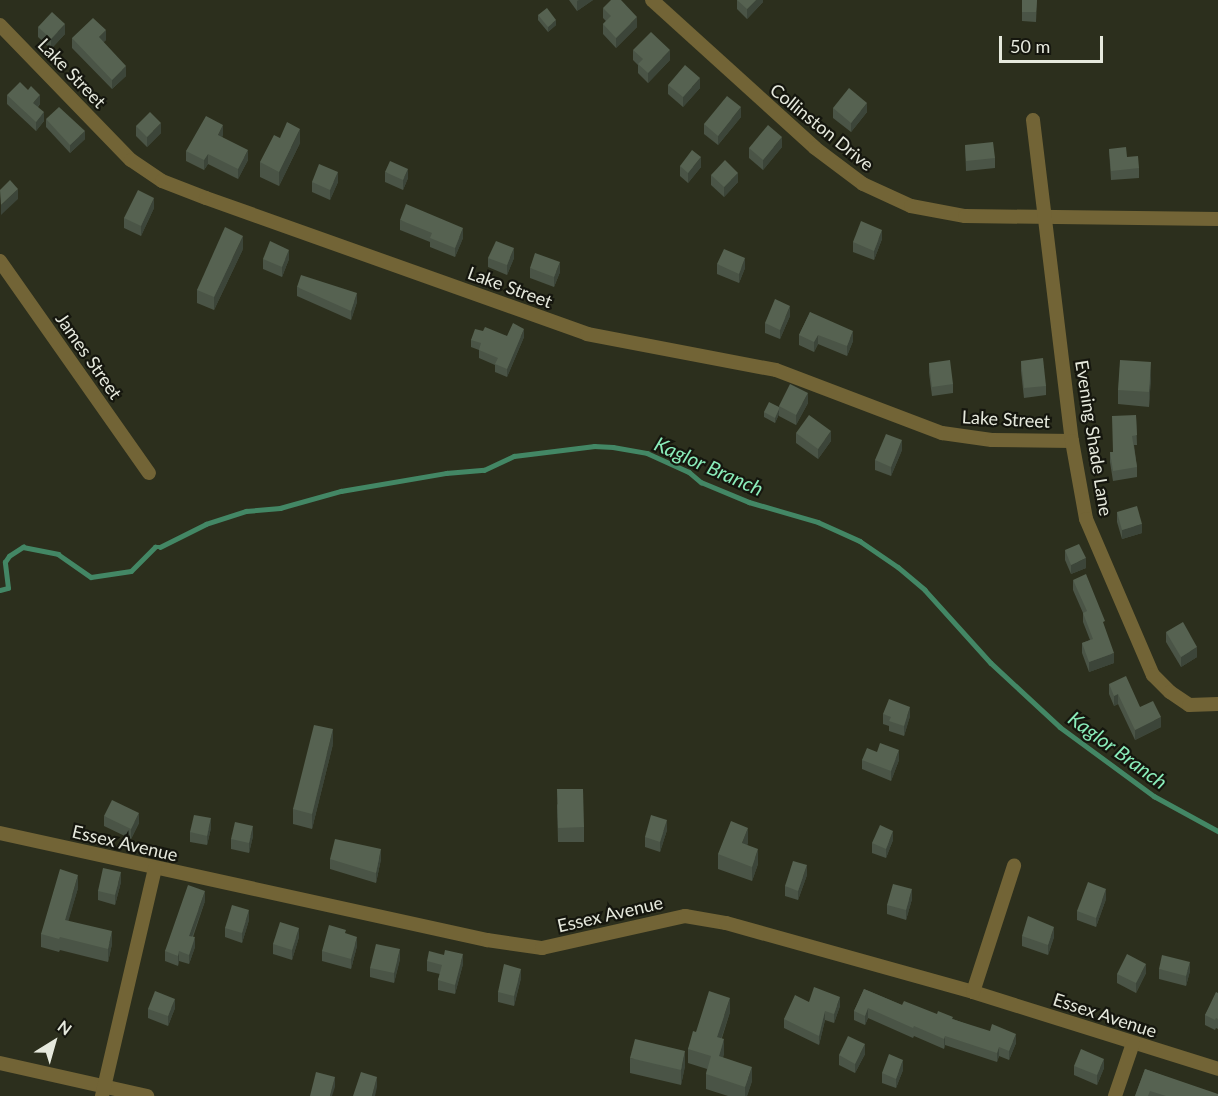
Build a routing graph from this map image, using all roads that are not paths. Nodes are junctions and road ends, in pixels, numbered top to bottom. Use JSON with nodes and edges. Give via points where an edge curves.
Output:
{"nodes":[{"id":1,"x":652,"y":0,"type":"edge"},
{"id":2,"x":0,"y":25,"type":"edge"},
{"id":3,"x":1033,"y":120,"type":"dead end"},
{"id":4,"x":1046,"y":215,"type":"junction"},
{"id":5,"x":1218,"y":219,"type":"edge"},
{"id":6,"x":0,"y":261,"type":"edge"},
{"id":7,"x":1072,"y":441,"type":"junction"},
{"id":8,"x":149,"y":473,"type":"dead end"},
{"id":9,"x":1218,"y":704,"type":"edge"},
{"id":10,"x":0,"y":833,"type":"edge"},
{"id":11,"x":1014,"y":866,"type":"dead end"},
{"id":12,"x":155,"y":868,"type":"junction"},
{"id":13,"x":973,"y":992,"type":"junction"},
{"id":14,"x":1133,"y":1044,"type":"junction"},
{"id":15,"x":0,"y":1063,"type":"edge"},
{"id":16,"x":1218,"y":1069,"type":"edge"},
{"id":17,"x":103,"y":1091,"type":"edge"},
{"id":18,"x":147,"y":1096,"type":"edge"},
{"id":19,"x":1115,"y":1096,"type":"edge"}],
"edges":[{"from":1,"to":4,"type":"street","name":"Collinston Drive","via":[[806,140],[863,184],[911,206],[942,213]]},
{"from":2,"to":7,"type":"street","name":"Lake Street","via":[[131,160],[162,181],[587,334],[776,370],[942,433],[992,440]]},
{"from":3,"to":4,"type":"street","name":"Evening Shade Lane"},
{"from":4,"to":5,"type":"street","name":"Collinston Drive"},
{"from":4,"to":7,"type":"street","name":"Evening Shade Lane"},
{"from":6,"to":8,"type":"street","name":"James Street"},
{"from":7,"to":9,"type":"street","name":"Evening Shade Lane","via":[[1086,519],[1153,675],[1189,705]]},
{"from":10,"to":12,"type":"street","name":"Essex Avenue"},
{"from":11,"to":13,"type":"street"},
{"from":12,"to":13,"type":"street","name":"Essex Avenue","via":[[486,940],[542,948],[685,916],[726,922]]},
{"from":12,"to":17,"type":"street"},
{"from":13,"to":14,"type":"street","name":"Essex Avenue"},
{"from":14,"to":16,"type":"street","name":"Essex Avenue"},
{"from":14,"to":19,"type":"street"},
{"from":15,"to":17,"type":"street"},
{"from":17,"to":18,"type":"street"}]}
